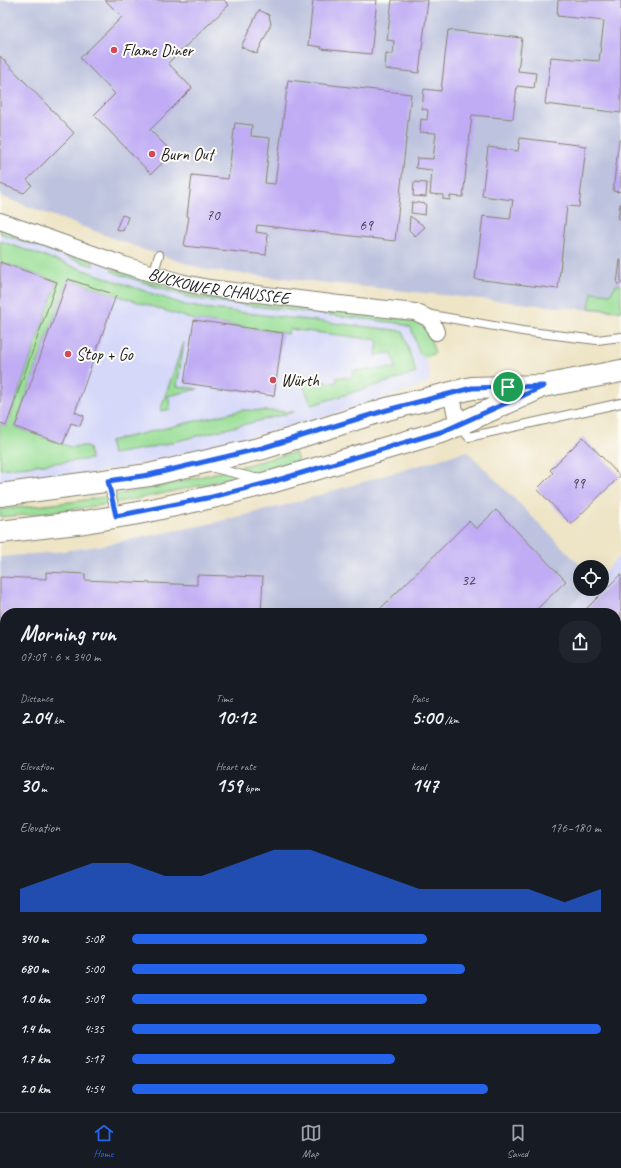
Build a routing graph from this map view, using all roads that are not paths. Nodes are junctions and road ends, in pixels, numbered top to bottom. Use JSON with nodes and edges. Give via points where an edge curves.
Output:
{"nodes":[{"id":1,"x":0,"y":221,"type":"edge"},
{"id":2,"x":159,"y":255,"type":"dead end"},
{"id":3,"x":153,"y":274,"type":"junction"},
{"id":4,"x":415,"y":312,"type":"junction"},
{"id":5,"x":436,"y":332,"type":"dead end"},
{"id":6,"x":621,"y":337,"type":"edge"},
{"id":7,"x":621,"y":371,"type":"edge"},
{"id":8,"x":544,"y":386,"type":"junction"},
{"id":9,"x":451,"y":393,"type":"junction"},
{"id":10,"x":621,"y":403,"type":"edge"},
{"id":11,"x":464,"y":431,"type":"junction"},
{"id":12,"x":195,"y":464,"type":"junction"},
{"id":13,"x":108,"y":481,"type":"junction"},
{"id":14,"x":271,"y":482,"type":"junction"},
{"id":15,"x":0,"y":495,"type":"edge"},
{"id":16,"x":116,"y":516,"type":"junction"},
{"id":17,"x":0,"y":532,"type":"edge"}],
"edges":[{"from":1,"to":3,"type":"street","name":"BUCKOWER CHAUSSEE"},
{"from":2,"to":3,"type":"lane"},
{"from":3,"to":4,"type":"street","name":"BUCKOWER CHAUSSEE","via":[[209,288]]},
{"from":4,"to":5,"type":"street","name":"BUCKOWER CHAUSSEE","via":[[428,318]]},
{"from":4,"to":6,"type":"lane","via":[[522,331],[597,340]]},
{"from":7,"to":8,"type":"main road"},
{"from":8,"to":9,"type":"main road","via":[[472,388]]},
{"from":8,"to":11,"type":"main road"},
{"from":9,"to":11,"type":"street"},
{"from":9,"to":12,"type":"main road","via":[[262,448]]},
{"from":10,"to":11,"type":"lane"},
{"from":11,"to":14,"type":"main road"},
{"from":12,"to":13,"type":"main road"},
{"from":12,"to":14,"type":"lane"},
{"from":13,"to":15,"type":"main road"},
{"from":13,"to":16,"type":"lane"},
{"from":14,"to":16,"type":"main road","via":[[212,497]]},
{"from":16,"to":17,"type":"main road"}]}
